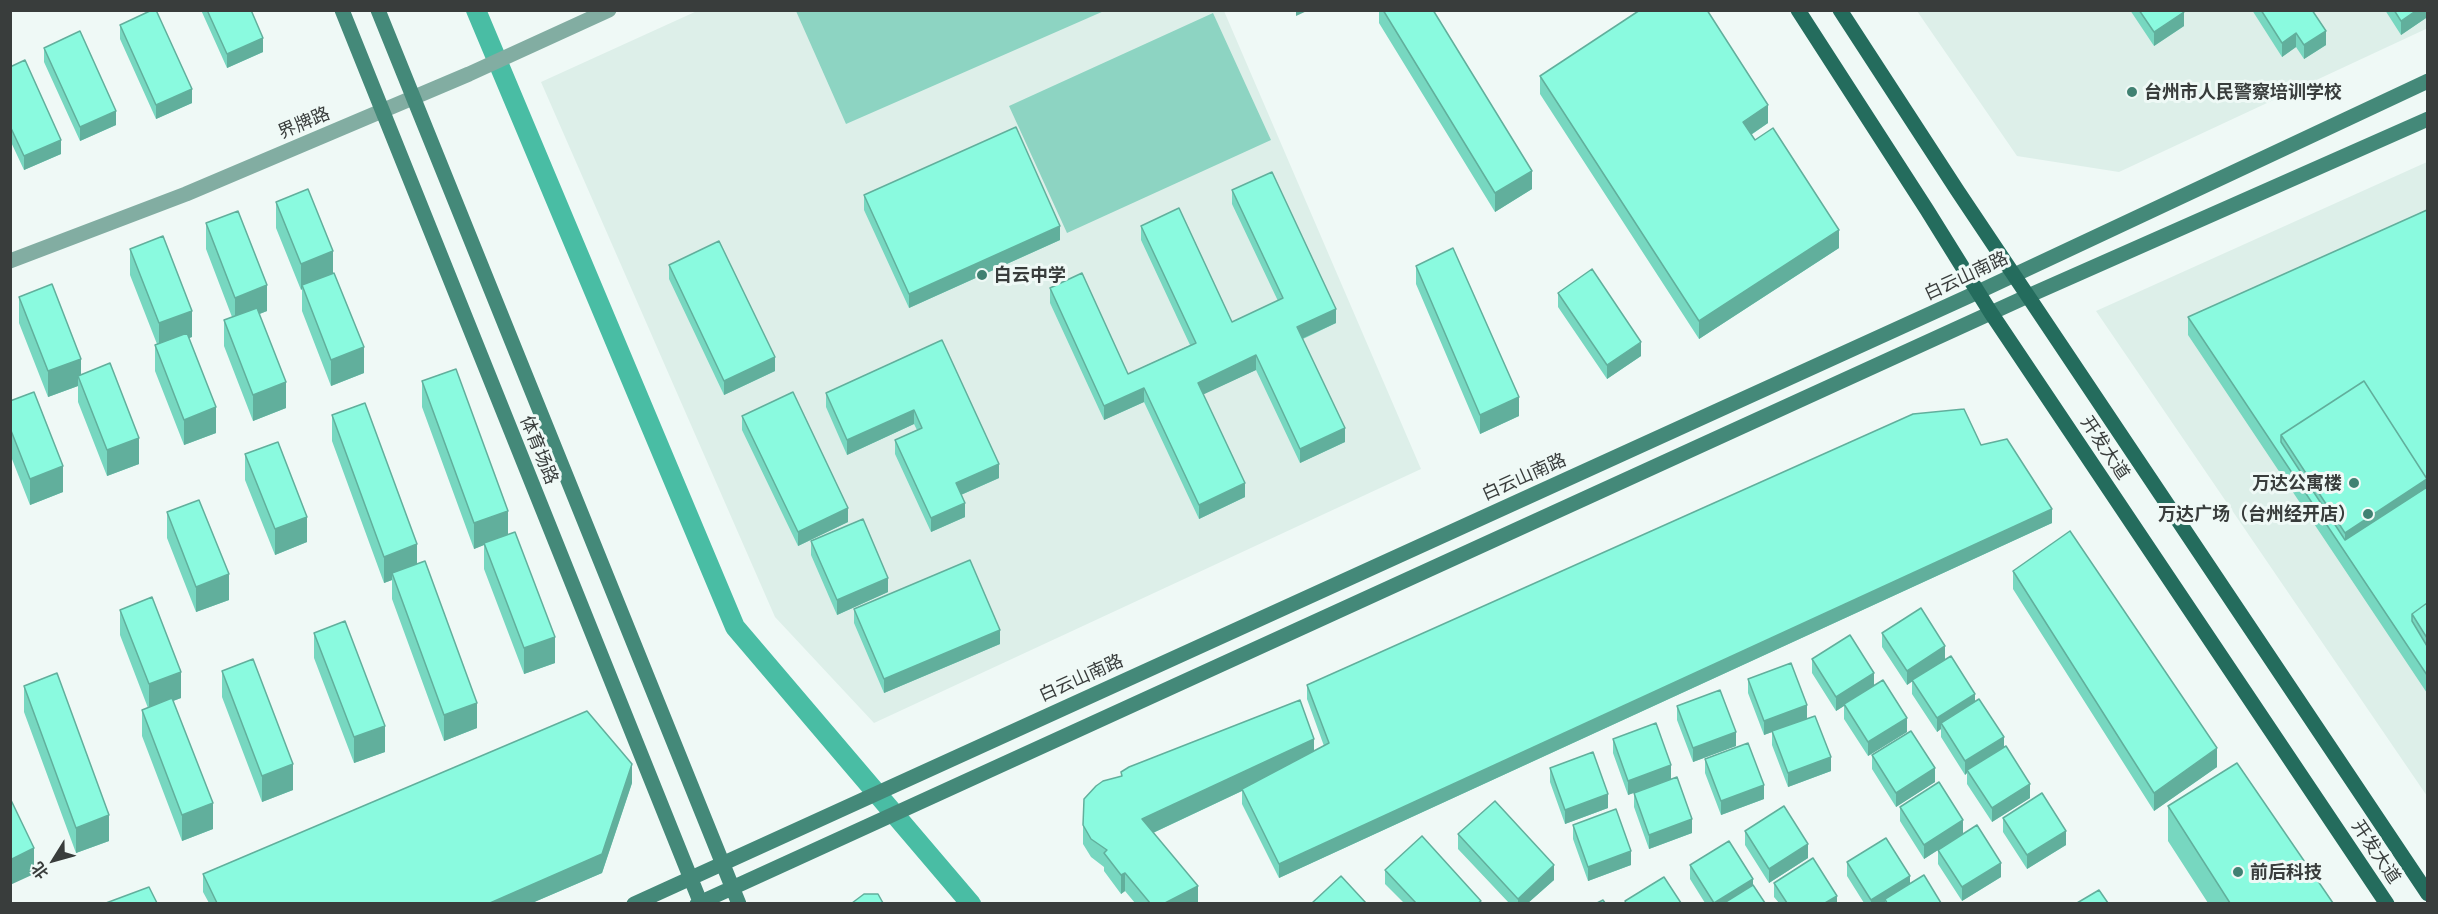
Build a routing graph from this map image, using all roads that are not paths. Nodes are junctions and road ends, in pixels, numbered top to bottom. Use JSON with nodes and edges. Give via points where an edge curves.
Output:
{"nodes":[{"id":1,"x":342,"y":10,"type":"edge"},
{"id":2,"x":378,"y":10,"type":"edge"},
{"id":3,"x":609,"y":10,"type":"edge"},
{"id":4,"x":1798,"y":10,"type":"edge"},
{"id":5,"x":1840,"y":10,"type":"edge"},
{"id":6,"x":2427,"y":81,"type":"edge"},
{"id":7,"x":412,"y":98,"type":"junction"},
{"id":8,"x":381,"y":111,"type":"junction"},
{"id":9,"x":2427,"y":119,"type":"edge"},
{"id":10,"x":10,"y":261,"type":"edge"},
{"id":11,"x":2014,"y":275,"type":"junction"},
{"id":12,"x":1978,"y":292,"type":"junction"},
{"id":13,"x":2028,"y":296,"type":"junction"},
{"id":14,"x":1991,"y":313,"type":"junction"},
{"id":15,"x":722,"y":863,"type":"junction"},
{"id":16,"x":690,"y":878,"type":"junction"},
{"id":17,"x":732,"y":887,"type":"junction"},
{"id":18,"x":2427,"y":894,"type":"edge"},
{"id":19,"x":634,"y":903,"type":"edge"},
{"id":20,"x":699,"y":903,"type":"edge"},
{"id":21,"x":739,"y":903,"type":"edge"},
{"id":22,"x":2387,"y":903,"type":"edge"}],
"edges":[{"from":1,"to":8,"type":"main road","name":"体育场路"},
{"from":2,"to":7,"type":"main road","name":"体育场路"},
{"from":3,"to":7,"type":"street","name":"界牌路"},
{"from":4,"to":12,"type":"main road","name":"开发大道"},
{"from":5,"to":11,"type":"main road","name":"开发大道"},
{"from":6,"to":11,"type":"main road","name":"白云山南路"},
{"from":7,"to":8,"type":"street","name":"界牌路"},
{"from":7,"to":15,"type":"main road","name":"体育场路"},
{"from":8,"to":10,"type":"street","name":"界牌路","via":[[186,194]]},
{"from":8,"to":16,"type":"main road","name":"体育场路"},
{"from":9,"to":13,"type":"main road"},
{"from":11,"to":12,"type":"main road","name":"白云山南路"},
{"from":11,"to":13,"type":"main road","name":"开发大道"},
{"from":12,"to":14,"type":"main road","name":"开发大道"},
{"from":12,"to":15,"type":"main road","name":"白云山南路"},
{"from":13,"to":14,"type":"main road"},
{"from":13,"to":18,"type":"main road","name":"开发大道"},
{"from":14,"to":17,"type":"main road"},
{"from":14,"to":22,"type":"main road","name":"开发大道"},
{"from":15,"to":16,"type":"main road","name":"白云山南路"},
{"from":15,"to":17,"type":"main road","name":"体育场路"},
{"from":16,"to":19,"type":"main road","name":"白云山南路"},
{"from":16,"to":20,"type":"main road","name":"体育场路"},
{"from":17,"to":20,"type":"main road"},
{"from":17,"to":21,"type":"main road","name":"体育场路"}]}
